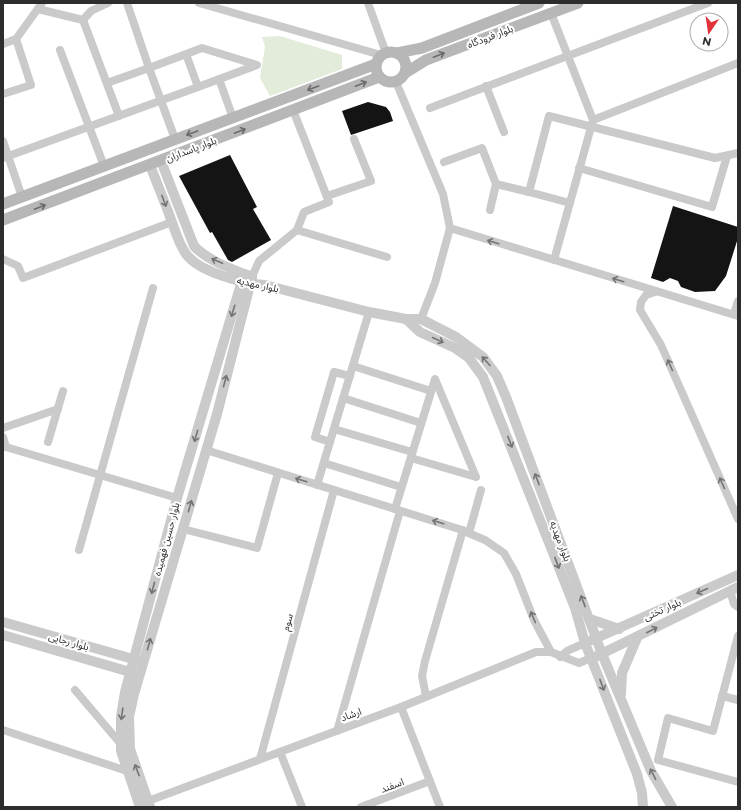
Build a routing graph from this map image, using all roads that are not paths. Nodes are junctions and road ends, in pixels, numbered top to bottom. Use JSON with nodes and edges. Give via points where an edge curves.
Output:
{"nodes":[{"id":1,"x":108,"y":3,"type":"edge"},
{"id":2,"x":127,"y":3,"type":"edge"},
{"id":3,"x":199,"y":3,"type":"edge"},
{"id":4,"x":368,"y":3,"type":"edge"},
{"id":5,"x":539,"y":3,"type":"edge"},
{"id":6,"x":578,"y":3,"type":"edge"},
{"id":7,"x":708,"y":3,"type":"edge"},
{"id":8,"x":209,"y":4,"type":"edge"},
{"id":9,"x":40,"y":6,"type":"edge"},
{"id":10,"x":551,"y":13,"type":"junction"},
{"id":11,"x":83,"y":20,"type":"junction"},
{"id":12,"x":16,"y":39,"type":"junction"},
{"id":13,"x":3,"y":44,"type":"edge"},
{"id":14,"x":60,"y":50,"type":"dead end"},
{"id":15,"x":397,"y":53,"type":"junction"},
{"id":16,"x":186,"y":54,"type":"junction"},
{"id":17,"x":567,"y":55,"type":"junction"},
{"id":18,"x":381,"y":57,"type":"junction"},
{"id":19,"x":738,"y":63,"type":"edge"},
{"id":20,"x":149,"y":68,"type":"junction"},
{"id":21,"x":405,"y":73,"type":"junction"},
{"id":22,"x":379,"y":77,"type":"junction"},
{"id":23,"x":219,"y":79,"type":"junction"},
{"id":24,"x":396,"y":82,"type":"junction"},
{"id":25,"x":107,"y":83,"type":"junction"},
{"id":26,"x":486,"y":86,"type":"junction"},
{"id":27,"x":198,"y":87,"type":"junction"},
{"id":28,"x":3,"y":94,"type":"edge"},
{"id":29,"x":162,"y":101,"type":"junction"},
{"id":30,"x":430,"y":108,"type":"dead end"},
{"id":31,"x":293,"y":110,"type":"junction"},
{"id":32,"x":119,"y":116,"type":"junction"},
{"id":33,"x":233,"y":118,"type":"junction"},
{"id":34,"x":592,"y":123,"type":"junction"},
{"id":35,"x":89,"y":127,"type":"junction"},
{"id":36,"x":504,"y":132,"type":"dead end"},
{"id":37,"x":175,"y":139,"type":"junction"},
{"id":38,"x":354,"y":139,"type":"dead end"},
{"id":39,"x":3,"y":141,"type":"edge"},
{"id":40,"x":738,"y":153,"type":"edge"},
{"id":41,"x":727,"y":156,"type":"junction"},
{"id":42,"x":6,"y":157,"type":"edge"},
{"id":43,"x":161,"y":161,"type":"junction"},
{"id":44,"x":444,"y":162,"type":"dead end"},
{"id":45,"x":150,"y":165,"type":"junction"},
{"id":46,"x":104,"y":166,"type":"junction"},
{"id":47,"x":579,"y":168,"type":"junction"},
{"id":48,"x":496,"y":184,"type":"junction"},
{"id":49,"x":530,"y":192,"type":"junction"},
{"id":50,"x":326,"y":196,"type":"junction"},
{"id":51,"x":22,"y":197,"type":"junction"},
{"id":52,"x":570,"y":203,"type":"junction"},
{"id":53,"x":3,"y":204,"type":"edge"},
{"id":54,"x":490,"y":210,"type":"dead end"},
{"id":55,"x":3,"y":220,"type":"edge"},
{"id":56,"x":172,"y":222,"type":"junction"},
{"id":57,"x":450,"y":228,"type":"junction"},
{"id":58,"x":297,"y":230,"type":"junction"},
{"id":59,"x":387,"y":257,"type":"dead end"},
{"id":60,"x":3,"y":259,"type":"edge"},
{"id":61,"x":554,"y":260,"type":"junction"},
{"id":62,"x":12,"y":263,"type":"junction"},
{"id":63,"x":3,"y":266,"type":"edge"},
{"id":64,"x":247,"y":279,"type":"junction"},
{"id":65,"x":638,"y":286,"type":"junction"},
{"id":66,"x":153,"y":288,"type":"dead end"},
{"id":67,"x":655,"y":292,"type":"junction"},
{"id":68,"x":738,"y":301,"type":"edge"},
{"id":69,"x":641,"y":302,"type":"junction"},
{"id":70,"x":369,"y":312,"type":"junction"},
{"id":71,"x":736,"y":315,"type":"edge"},
{"id":72,"x":406,"y":319,"type":"junction"},
{"id":73,"x":421,"y":319,"type":"junction"},
{"id":74,"x":353,"y":366,"type":"junction"},
{"id":75,"x":350,"y":376,"type":"junction"},
{"id":76,"x":64,"y":391,"type":"dead end"},
{"id":77,"x":431,"y":391,"type":"junction"},
{"id":78,"x":343,"y":398,"type":"junction"},
{"id":79,"x":58,"y":409,"type":"junction"},
{"id":80,"x":421,"y":423,"type":"junction"},
{"id":81,"x":3,"y":428,"type":"edge"},
{"id":82,"x":334,"y":429,"type":"junction"},
{"id":83,"x":3,"y":437,"type":"edge"},
{"id":84,"x":48,"y":442,"type":"dead end"},
{"id":85,"x":330,"y":442,"type":"junction"},
{"id":86,"x":5,"y":447,"type":"edge"},
{"id":87,"x":206,"y":450,"type":"junction"},
{"id":88,"x":411,"y":455,"type":"junction"},
{"id":89,"x":324,"y":463,"type":"junction"},
{"id":90,"x":278,"y":473,"type":"junction"},
{"id":91,"x":100,"y":475,"type":"junction"},
{"id":92,"x":317,"y":485,"type":"junction"},
{"id":93,"x":401,"y":488,"type":"junction"},
{"id":94,"x":334,"y":490,"type":"junction"},
{"id":95,"x":481,"y":490,"type":"dead end"},
{"id":96,"x":177,"y":498,"type":"junction"},
{"id":97,"x":397,"y":510,"type":"junction"},
{"id":98,"x":738,"y":519,"type":"edge"},
{"id":99,"x":183,"y":529,"type":"junction"},
{"id":100,"x":466,"y":532,"type":"junction"},
{"id":101,"x":79,"y":550,"type":"dead end"},
{"id":102,"x":738,"y":575,"type":"edge"},
{"id":103,"x":734,"y":589,"type":"edge"},
{"id":104,"x":738,"y":607,"type":"edge"},
{"id":105,"x":590,"y":619,"type":"junction"},
{"id":106,"x":3,"y":622,"type":"edge"},
{"id":107,"x":619,"y":629,"type":"junction"},
{"id":108,"x":3,"y":635,"type":"edge"},
{"id":109,"x":738,"y":636,"type":"edge"},
{"id":110,"x":597,"y":638,"type":"junction"},
{"id":111,"x":637,"y":638,"type":"junction"},
{"id":112,"x":585,"y":643,"type":"junction"},
{"id":113,"x":551,"y":652,"type":"junction"},
{"id":114,"x":602,"y":654,"type":"junction"},
{"id":115,"x":560,"y":657,"type":"junction"},
{"id":116,"x":591,"y":658,"type":"junction"},
{"id":117,"x":139,"y":661,"type":"junction"},
{"id":118,"x":136,"y":673,"type":"junction"},
{"id":119,"x":75,"y":690,"type":"dead end"},
{"id":120,"x":426,"y":696,"type":"junction"},
{"id":121,"x":621,"y":696,"type":"junction"},
{"id":122,"x":722,"y":696,"type":"junction"},
{"id":123,"x":738,"y":700,"type":"edge"},
{"id":124,"x":401,"y":707,"type":"junction"},
{"id":125,"x":3,"y":730,"type":"edge"},
{"id":126,"x":336,"y":731,"type":"junction"},
{"id":127,"x":120,"y":743,"type":"junction"},
{"id":128,"x":280,"y":752,"type":"junction"},
{"id":129,"x":260,"y":759,"type":"junction"},
{"id":130,"x":126,"y":771,"type":"junction"},
{"id":131,"x":430,"y":781,"type":"junction"},
{"id":132,"x":738,"y":782,"type":"edge"},
{"id":133,"x":146,"y":805,"type":"edge"},
{"id":134,"x":302,"y":807,"type":"edge"},
{"id":135,"x":361,"y":807,"type":"edge"},
{"id":136,"x":440,"y":807,"type":"edge"},
{"id":137,"x":643,"y":807,"type":"edge"},
{"id":138,"x":672,"y":807,"type":"edge"}],
"edges":[{"from":1,"to":11,"type":"street","via":[[90,11]]},
{"from":2,"to":20,"type":"street"},
{"from":3,"to":8,"type":"street"},
{"from":4,"to":18,"type":"street"},
{"from":5,"to":15,"type":"main road","name":"بلوار فرودگاه","via":[[422,48]]},
{"from":6,"to":10,"type":"main road","name":"بلوار فرودگاه"},
{"from":7,"to":17,"type":"street"},
{"from":8,"to":18,"type":"street"},
{"from":9,"to":11,"type":"street"},
{"from":9,"to":12,"type":"street"},
{"from":10,"to":17,"type":"street"},
{"from":21,"to":10,"type":"main road","name":"بلوار فرودگاه","one_way":true,"via":[[426,60]]},
{"from":11,"to":25,"type":"street"},
{"from":12,"to":13,"type":"street"},
{"from":12,"to":28,"type":"street","via":[[31,85]]},
{"from":14,"to":35,"type":"street"},
{"from":15,"to":18,"type":"main road"},
{"from":15,"to":21,"type":"main road","via":[[406,64]]},
{"from":16,"to":20,"type":"street"},
{"from":16,"to":23,"type":"street","via":[[202,48],[256,65]]},
{"from":16,"to":27,"type":"street"},
{"from":17,"to":26,"type":"street"},
{"from":17,"to":34,"type":"street"},
{"from":18,"to":22,"type":"main road","via":[[376,68]]},
{"from":18,"to":33,"type":"main road","name":"بلوار پاسداران","one_way":true},
{"from":19,"to":34,"type":"street"},
{"from":20,"to":25,"type":"street"},
{"from":20,"to":29,"type":"street"},
{"from":21,"to":24,"type":"main road"},
{"from":22,"to":24,"type":"main road","via":[[387,82]]},
{"from":31,"to":22,"type":"main road","name":"بلوار پاسداران","one_way":true},
{"from":23,"to":27,"type":"street"},
{"from":23,"to":33,"type":"street"},
{"from":24,"to":57,"type":"street","via":[[443,194]]},
{"from":25,"to":32,"type":"street"},
{"from":26,"to":30,"type":"street"},
{"from":26,"to":36,"type":"street"},
{"from":27,"to":29,"type":"street"},
{"from":29,"to":32,"type":"street"},
{"from":29,"to":37,"type":"street"},
{"from":43,"to":31,"type":"main road","name":"بلوار پاسداران","one_way":true},
{"from":31,"to":50,"type":"street"},
{"from":32,"to":35,"type":"street"},
{"from":33,"to":37,"type":"main road","name":"بلوار پاسداران","one_way":true},
{"from":34,"to":41,"type":"street","via":[[715,158]]},
{"from":34,"to":47,"type":"street"},
{"from":34,"to":49,"type":"street","via":[[549,116]]},
{"from":35,"to":42,"type":"street"},
{"from":35,"to":46,"type":"street"},
{"from":37,"to":46,"type":"main road","name":"بلوار پاسداران"},
{"from":38,"to":50,"type":"street","via":[[371,181]]},
{"from":39,"to":42,"type":"street"},
{"from":40,"to":41,"type":"street"},
{"from":41,"to":47,"type":"street","via":[[712,207]]},
{"from":42,"to":51,"type":"street"},
{"from":43,"to":45,"type":"main road","name":"بلوار پاسداران"},
{"from":64,"to":43,"type":"street","name":"بلوار مهدیه","one_way":true,"via":[[200,253],[194,246]]},
{"from":44,"to":48,"type":"street","via":[[482,148]]},
{"from":55,"to":45,"type":"main road","name":"بلوار پاسداران","one_way":true},
{"from":45,"to":56,"type":"street","name":"بلوار مهدیه","one_way":true},
{"from":46,"to":51,"type":"main road","name":"بلوار پاسداران"},
{"from":47,"to":52,"type":"street"},
{"from":48,"to":49,"type":"street"},
{"from":48,"to":54,"type":"street"},
{"from":49,"to":52,"type":"street"},
{"from":50,"to":58,"type":"street","via":[[329,202],[304,212]]},
{"from":51,"to":53,"type":"main road","name":"بلوار پاسداران"},
{"from":52,"to":61,"type":"street"},
{"from":56,"to":62,"type":"street","via":[[23,278],[18,266]]},
{"from":56,"to":64,"type":"street","name":"بلوار مهدیه","via":[[186,254],[194,262],[204,268]]},
{"from":61,"to":57,"type":"street","one_way":true},
{"from":57,"to":73,"type":"street","via":[[436,283]]},
{"from":58,"to":59,"type":"street"},
{"from":58,"to":64,"type":"street","via":[[258,261]]},
{"from":60,"to":62,"type":"street"},
{"from":65,"to":61,"type":"street","one_way":true},
{"from":62,"to":63,"type":"street"},
{"from":64,"to":70,"type":"street","name":"بلوار مهدیه"},
{"from":87,"to":64,"type":"street","name":"بلوار حسین فهمیده","one_way":true},
{"from":64,"to":96,"type":"street","name":"بلوار حسین فهمیده","one_way":true},
{"from":65,"to":67,"type":"street"},
{"from":65,"to":69,"type":"street"},
{"from":66,"to":91,"type":"street"},
{"from":67,"to":69,"type":"street","via":[[646,295]]},
{"from":67,"to":71,"type":"street"},
{"from":68,"to":71,"type":"street"},
{"from":98,"to":69,"type":"street","one_way":true,"via":[[661,345],[640,310]]},
{"from":70,"to":72,"type":"street","name":"بلوار مهدیه"},
{"from":70,"to":74,"type":"street"},
{"from":72,"to":73,"type":"street","name":"بلوار مهدیه"},
{"from":72,"to":112,"type":"street","name":"بلوار مهدیه","one_way":true,"via":[[420,332],[455,348],[469,358],[483,377],[575,608]]},
{"from":105,"to":73,"type":"street","name":"بلوار مهدیه","one_way":true,"via":[[497,376],[483,357],[468,345]]},
{"from":74,"to":75,"type":"street"},
{"from":74,"to":77,"type":"street"},
{"from":75,"to":78,"type":"street"},
{"from":75,"to":85,"type":"street","via":[[334,372],[315,437]]},
{"from":76,"to":79,"type":"street"},
{"from":77,"to":80,"type":"street"},
{"from":77,"to":88,"type":"street","via":[[435,379],[476,477]]},
{"from":78,"to":80,"type":"street"},
{"from":78,"to":82,"type":"street"},
{"from":79,"to":81,"type":"street"},
{"from":79,"to":84,"type":"street"},
{"from":80,"to":88,"type":"street"},
{"from":82,"to":85,"type":"street"},
{"from":82,"to":88,"type":"street"},
{"from":83,"to":86,"type":"street"},
{"from":85,"to":89,"type":"street"},
{"from":86,"to":91,"type":"street"},
{"from":87,"to":90,"type":"street"},
{"from":99,"to":87,"type":"street","name":"بلوار حسین فهمیده","one_way":true},
{"from":88,"to":93,"type":"street"},
{"from":89,"to":92,"type":"street"},
{"from":89,"to":93,"type":"street"},
{"from":92,"to":90,"type":"street","one_way":true},
{"from":90,"to":99,"type":"street","via":[[257,548]]},
{"from":91,"to":96,"type":"street"},
{"from":91,"to":101,"type":"street"},
{"from":92,"to":94,"type":"street"},
{"from":93,"to":97,"type":"street"},
{"from":94,"to":97,"type":"street"},
{"from":94,"to":129,"type":"street","name":"سوم"},
{"from":95,"to":100,"type":"street"},
{"from":96,"to":117,"type":"street","name":"بلوار حسین فهمیده","one_way":true},
{"from":100,"to":97,"type":"street","one_way":true},
{"from":97,"to":126,"type":"street"},
{"from":117,"to":99,"type":"street","name":"بلوار حسین فهمیده","one_way":true},
{"from":113,"to":100,"type":"street","one_way":true,"via":[[504,553],[485,540]]},
{"from":100,"to":120,"type":"street","via":[[424,661],[422,676]]},
{"from":102,"to":107,"type":"street","name":"بلوار تختی","one_way":true},
{"from":103,"to":104,"type":"street","via":[[734,604]]},
{"from":111,"to":103,"type":"street","name":"بلوار تختی","one_way":true},
{"from":105,"to":107,"type":"street"},
{"from":105,"to":110,"type":"street","name":"بلوار مهدیه"},
{"from":106,"to":117,"type":"street","name":"بلوار رجایی"},
{"from":107,"to":110,"type":"street","name":"بلوار تختی"},
{"from":108,"to":118,"type":"street","name":"بلوار رجایی"},
{"from":109,"to":122,"type":"street"},
{"from":110,"to":112,"type":"street","name":"بلوار تختی"},
{"from":110,"to":114,"type":"street","name":"بلوار مهدیه"},
{"from":111,"to":114,"type":"street","name":"بلوار تختی"},
{"from":111,"to":121,"type":"street","via":[[622,673]]},
{"from":112,"to":115,"type":"street"},
{"from":112,"to":116,"type":"street","name":"بلوار مهدیه"},
{"from":113,"to":115,"type":"street"},
{"from":113,"to":120,"type":"street","name":"ارشاد","via":[[536,652]]},
{"from":114,"to":116,"type":"street","name":"بلوار تختی"},
{"from":114,"to":121,"type":"street","name":"بلوار مهدیه"},
{"from":115,"to":116,"type":"street","via":[[579,663]]},
{"from":116,"to":137,"type":"street","name":"بلوار مهدیه","one_way":true,"via":[[637,774]]},
{"from":117,"to":118,"type":"street","name":"بلوار حسین فهمیده"},
{"from":118,"to":127,"type":"street","name":"بلوار حسین فهمیده","one_way":true,"via":[[121,716]]},
{"from":133,"to":118,"type":"street","name":"بلوار حسین فهمیده","one_way":true,"via":[[128,733]]},
{"from":119,"to":127,"type":"street"},
{"from":120,"to":124,"type":"street","name":"ارشاد"},
{"from":138,"to":121,"type":"street","name":"بلوار مهدیه","one_way":true,"via":[[651,771]]},
{"from":122,"to":123,"type":"street"},
{"from":122,"to":132,"type":"street","via":[[713,731],[668,718],[658,760]]},
{"from":124,"to":126,"type":"street","name":"ارشاد"},
{"from":124,"to":131,"type":"street"},
{"from":125,"to":130,"type":"street"},
{"from":126,"to":128,"type":"street","name":"ارشاد"},
{"from":127,"to":130,"type":"street","name":"بلوار حسین فهمیده"},
{"from":128,"to":129,"type":"street","name":"ارشاد"},
{"from":128,"to":134,"type":"street"},
{"from":129,"to":133,"type":"street","name":"ارشاد"},
{"from":130,"to":133,"type":"street","name":"بلوار حسین فهمیده"},
{"from":131,"to":135,"type":"street","name":"اسفند"},
{"from":131,"to":136,"type":"street"}]}
